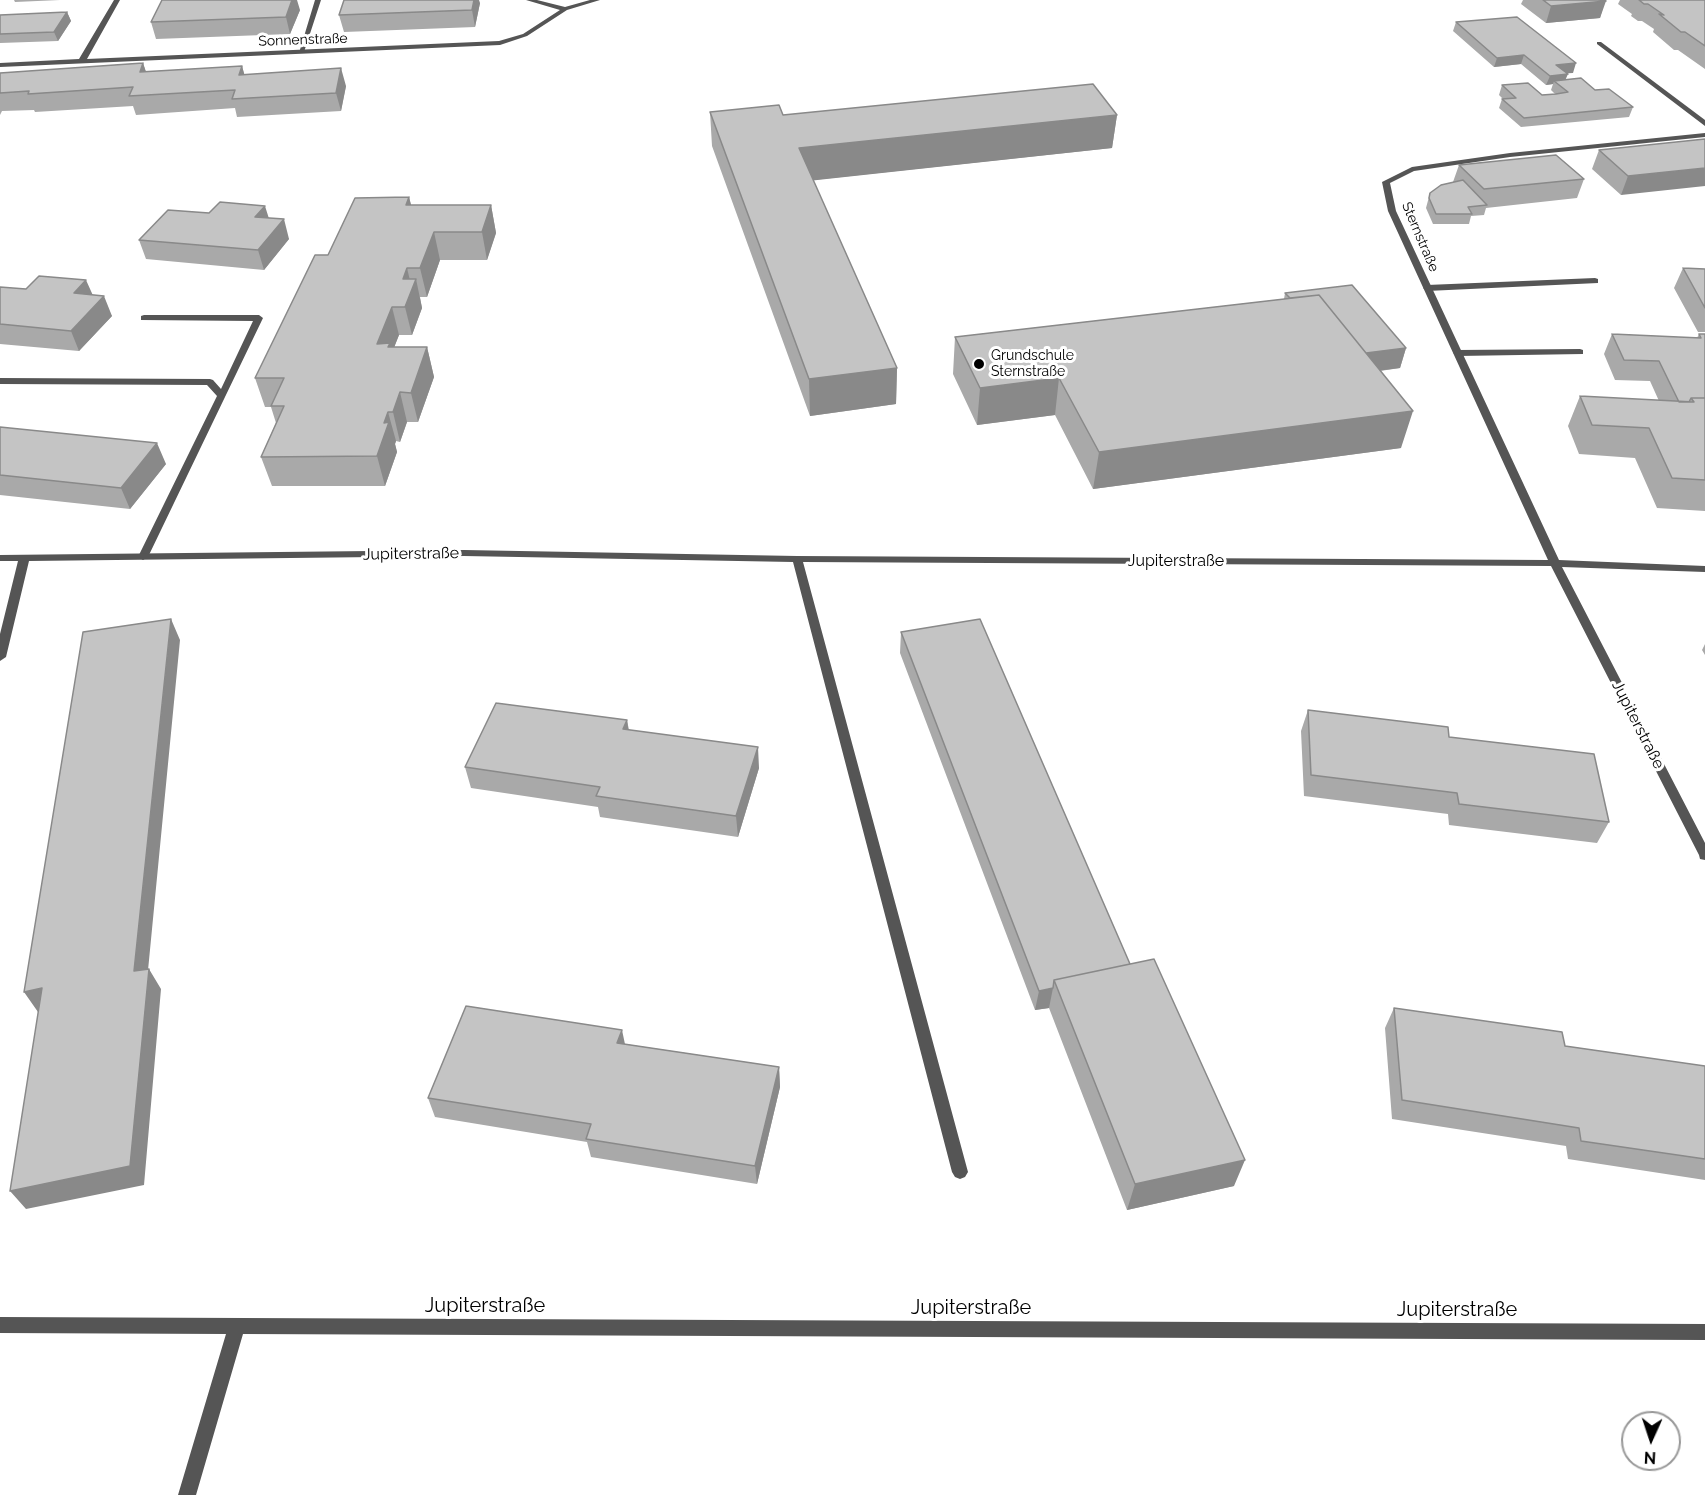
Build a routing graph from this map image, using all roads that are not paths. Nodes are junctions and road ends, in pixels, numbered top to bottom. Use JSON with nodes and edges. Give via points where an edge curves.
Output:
{"nodes":[{"id":1,"x":117,"y":0,"type":"edge"},
{"id":2,"x":318,"y":0,"type":"edge"},
{"id":3,"x":529,"y":0,"type":"edge"},
{"id":4,"x":597,"y":0,"type":"edge"},
{"id":5,"x":565,"y":9,"type":"junction"},
{"id":6,"x":1599,"y":43,"type":"dead end"},
{"id":7,"x":301,"y":52,"type":"junction"},
{"id":8,"x":82,"y":61,"type":"junction"},
{"id":9,"x":0,"y":65,"type":"edge"},
{"id":10,"x":1705,"y":124,"type":"edge"},
{"id":11,"x":1705,"y":135,"type":"edge"},
{"id":12,"x":1595,"y":281,"type":"dead end"},
{"id":13,"x":1427,"y":288,"type":"junction"},
{"id":14,"x":144,"y":318,"type":"dead end"},
{"id":15,"x":1581,"y":352,"type":"dead end"},
{"id":16,"x":1458,"y":353,"type":"junction"},
{"id":17,"x":0,"y":381,"type":"edge"},
{"id":18,"x":222,"y":396,"type":"junction"},
{"id":19,"x":143,"y":557,"type":"junction"},
{"id":20,"x":0,"y":558,"type":"edge"},
{"id":21,"x":24,"y":558,"type":"junction"},
{"id":22,"x":797,"y":559,"type":"junction"},
{"id":23,"x":1555,"y":562,"type":"junction"},
{"id":24,"x":1705,"y":569,"type":"edge"},
{"id":25,"x":0,"y":657,"type":"edge"},
{"id":26,"x":1705,"y":855,"type":"edge"},
{"id":27,"x":960,"y":1172,"type":"dead end"},
{"id":28,"x":0,"y":1325,"type":"edge"},
{"id":29,"x":237,"y":1326,"type":"junction"},
{"id":30,"x":1705,"y":1332,"type":"edge"},
{"id":31,"x":187,"y":1495,"type":"edge"}],
"edges":[{"from":1,"to":8,"type":"street"},
{"from":2,"to":7,"type":"street"},
{"from":3,"to":5,"type":"street"},
{"from":4,"to":5,"type":"street","name":"Sonnenstraße"},
{"from":5,"to":7,"type":"street","name":"Sonnenstraße","via":[[525,35],[500,43]]},
{"from":6,"to":10,"type":"street"},
{"from":7,"to":8,"type":"street","name":"Sonnenstraße"},
{"from":8,"to":9,"type":"street","name":"Sonnenstraße"},
{"from":11,"to":13,"type":"street","name":"Sternstraße","via":[[1412,169],[1386,182],[1392,212]]},
{"from":12,"to":13,"type":"street"},
{"from":13,"to":16,"type":"street","name":"Sternstraße"},
{"from":14,"to":18,"type":"street","via":[[259,318]]},
{"from":15,"to":16,"type":"street"},
{"from":16,"to":23,"type":"street","name":"Sternstraße"},
{"from":17,"to":18,"type":"street","via":[[210,382]]},
{"from":18,"to":19,"type":"street"},
{"from":19,"to":21,"type":"street","name":"Jupiterstraße"},
{"from":19,"to":22,"type":"street","name":"Jupiterstraße","via":[[464,553]]},
{"from":20,"to":21,"type":"street","name":"Jupiterstraße"},
{"from":21,"to":25,"type":"street"},
{"from":22,"to":23,"type":"street","name":"Jupiterstraße"},
{"from":22,"to":27,"type":"street"},
{"from":23,"to":24,"type":"street","name":"Jupiterstraße"},
{"from":23,"to":26,"type":"street","name":"Jupiterstraße"},
{"from":28,"to":29,"type":"street","name":"Jupiterstraße"},
{"from":29,"to":30,"type":"street","name":"Jupiterstraße"},
{"from":29,"to":31,"type":"street"}]}
